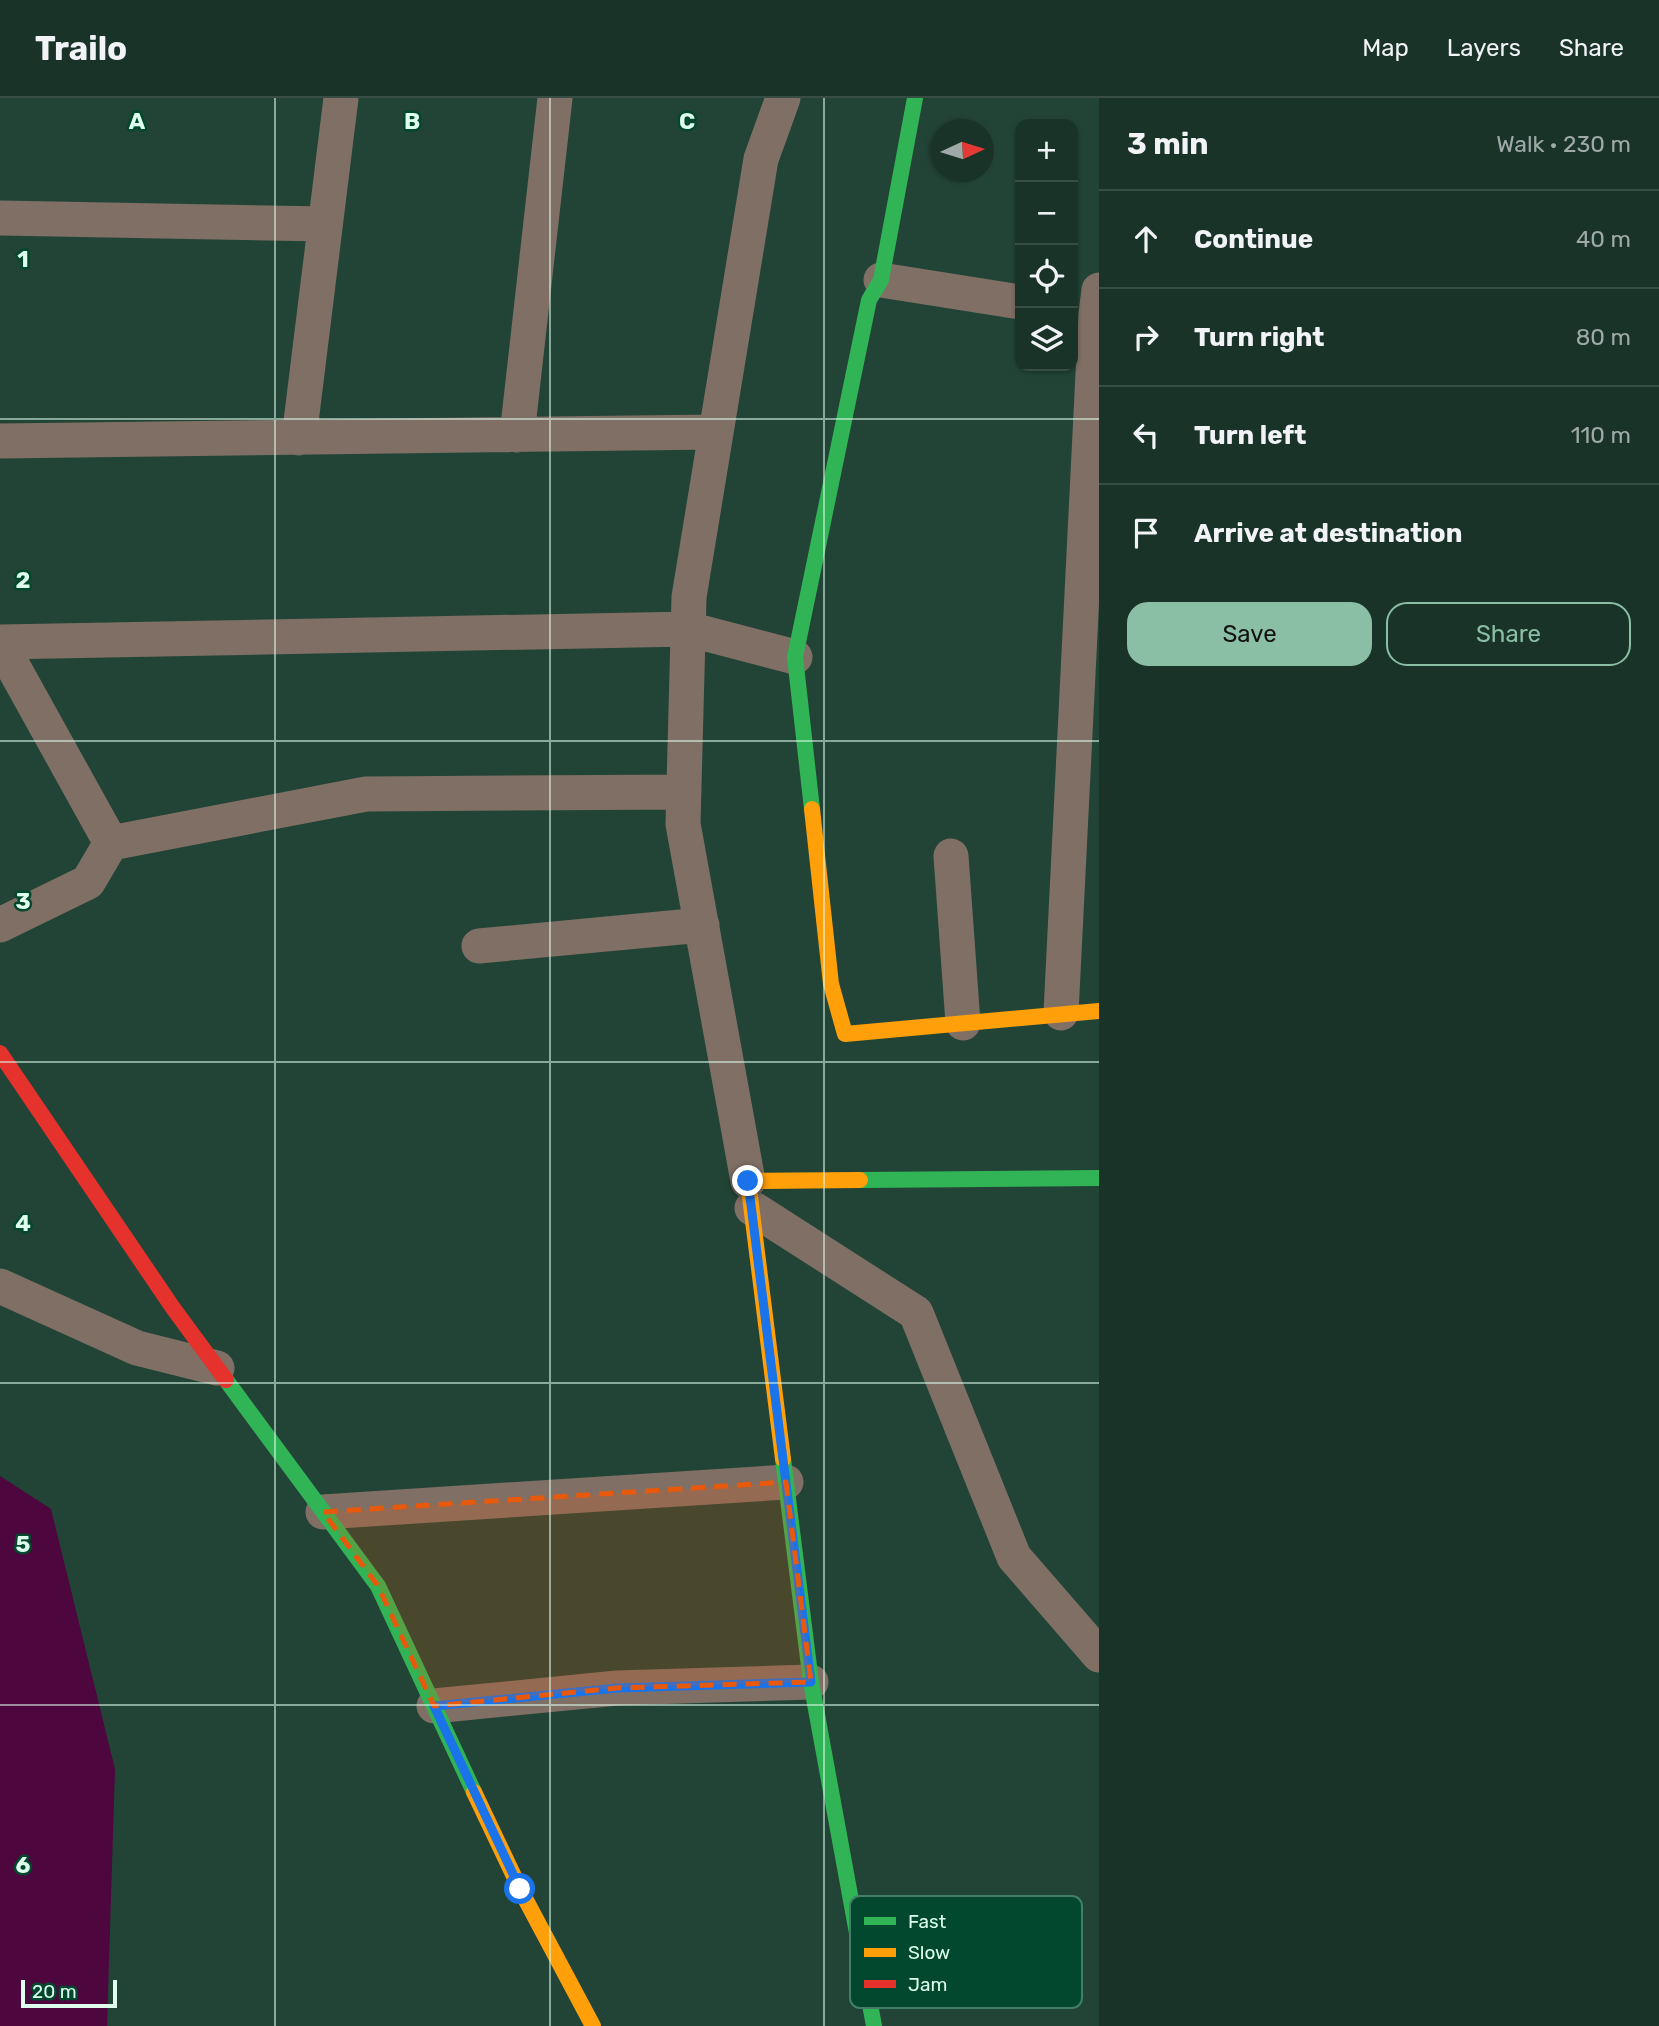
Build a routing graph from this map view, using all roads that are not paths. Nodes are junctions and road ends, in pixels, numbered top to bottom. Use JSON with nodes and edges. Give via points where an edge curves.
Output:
{"nodes":[{"id":1,"x":341,"y":98,"type":"edge"},
{"id":2,"x":555,"y":98,"type":"edge"},
{"id":3,"x":783,"y":98,"type":"edge"},
{"id":4,"x":915,"y":98,"type":"edge"},
{"id":5,"x":0,"y":218,"type":"edge"},
{"id":6,"x":325,"y":225,"type":"junction"},
{"id":7,"x":881,"y":280,"type":"junction"},
{"id":8,"x":1015,"y":301,"type":"edge"},
{"id":9,"x":1089,"y":305,"type":"edge"},
{"id":10,"x":716,"y":432,"type":"junction"},
{"id":11,"x":517,"y":435,"type":"junction"},
{"id":12,"x":299,"y":438,"type":"junction"},
{"id":13,"x":0,"y":441,"type":"edge"},
{"id":14,"x":1090,"y":613,"type":"edge"},
{"id":15,"x":688,"y":629,"type":"junction"},
{"id":16,"x":0,"y":643,"type":"edge"},
{"id":17,"x":795,"y":657,"type":"junction"},
{"id":18,"x":684,"y":792,"type":"junction"},
{"id":19,"x":111,"y":844,"type":"junction"},
{"id":20,"x":951,"y":856,"type":"dead end"},
{"id":21,"x":0,"y":925,"type":"edge"},
{"id":22,"x":702,"y":925,"type":"junction"},
{"id":23,"x":479,"y":946,"type":"dead end"},
{"id":24,"x":1099,"y":1011,"type":"edge"},
{"id":25,"x":1061,"y":1013,"type":"junction"},
{"id":26,"x":963,"y":1023,"type":"junction"},
{"id":27,"x":0,"y":1054,"type":"edge"},
{"id":28,"x":1099,"y":1178,"type":"edge"},
{"id":29,"x":750,"y":1195,"type":"junction"},
{"id":30,"x":0,"y":1286,"type":"edge"},
{"id":31,"x":217,"y":1368,"type":"junction"},
{"id":32,"x":786,"y":1482,"type":"junction"},
{"id":33,"x":323,"y":1512,"type":"junction"},
{"id":34,"x":1099,"y":1655,"type":"edge"},
{"id":35,"x":811,"y":1682,"type":"junction"},
{"id":36,"x":434,"y":1706,"type":"junction"},
{"id":37,"x":850,"y":1896,"type":"edge"},
{"id":38,"x":871,"y":2008,"type":"edge"},
{"id":39,"x":593,"y":2026,"type":"edge"},
{"id":40,"x":874,"y":2026,"type":"edge"}],
"edges":[{"from":1,"to":6,"type":"street"},
{"from":2,"to":11,"type":"street"},
{"from":3,"to":10,"type":"street","via":[[761,159]]},
{"from":4,"to":7,"type":"street"},
{"from":5,"to":6,"type":"street"},
{"from":6,"to":12,"type":"street"},
{"from":7,"to":8,"type":"street"},
{"from":7,"to":17,"type":"street","via":[[869,300]]},
{"from":9,"to":14,"type":"street"},
{"from":10,"to":11,"type":"street"},
{"from":10,"to":15,"type":"street","via":[[689,597]]},
{"from":11,"to":12,"type":"street"},
{"from":12,"to":13,"type":"street"},
{"from":14,"to":25,"type":"street"},
{"from":15,"to":16,"type":"street"},
{"from":15,"to":17,"type":"street"},
{"from":15,"to":18,"type":"street"},
{"from":16,"to":19,"type":"street"},
{"from":17,"to":26,"type":"street","via":[[831,984],[845,1034]]},
{"from":18,"to":19,"type":"street","via":[[366,794]]},
{"from":18,"to":22,"type":"street","via":[[683,824]]},
{"from":19,"to":21,"type":"street","via":[[88,882]]},
{"from":20,"to":26,"type":"street"},
{"from":22,"to":23,"type":"street"},
{"from":22,"to":29,"type":"street"},
{"from":24,"to":25,"type":"street"},
{"from":25,"to":26,"type":"street"},
{"from":27,"to":31,"type":"street"},
{"from":28,"to":29,"type":"street"},
{"from":29,"to":32,"type":"street"},
{"from":29,"to":34,"type":"street","via":[[916,1313],[1014,1557]]},
{"from":30,"to":31,"type":"street","via":[[137,1349]]},
{"from":31,"to":33,"type":"street"},
{"from":32,"to":33,"type":"street"},
{"from":32,"to":35,"type":"street"},
{"from":33,"to":36,"type":"street","via":[[378,1586]]},
{"from":35,"to":36,"type":"street","via":[[617,1688]]},
{"from":35,"to":37,"type":"street"},
{"from":36,"to":39,"type":"street","via":[[520,1889]]},
{"from":38,"to":40,"type":"street"}]}
